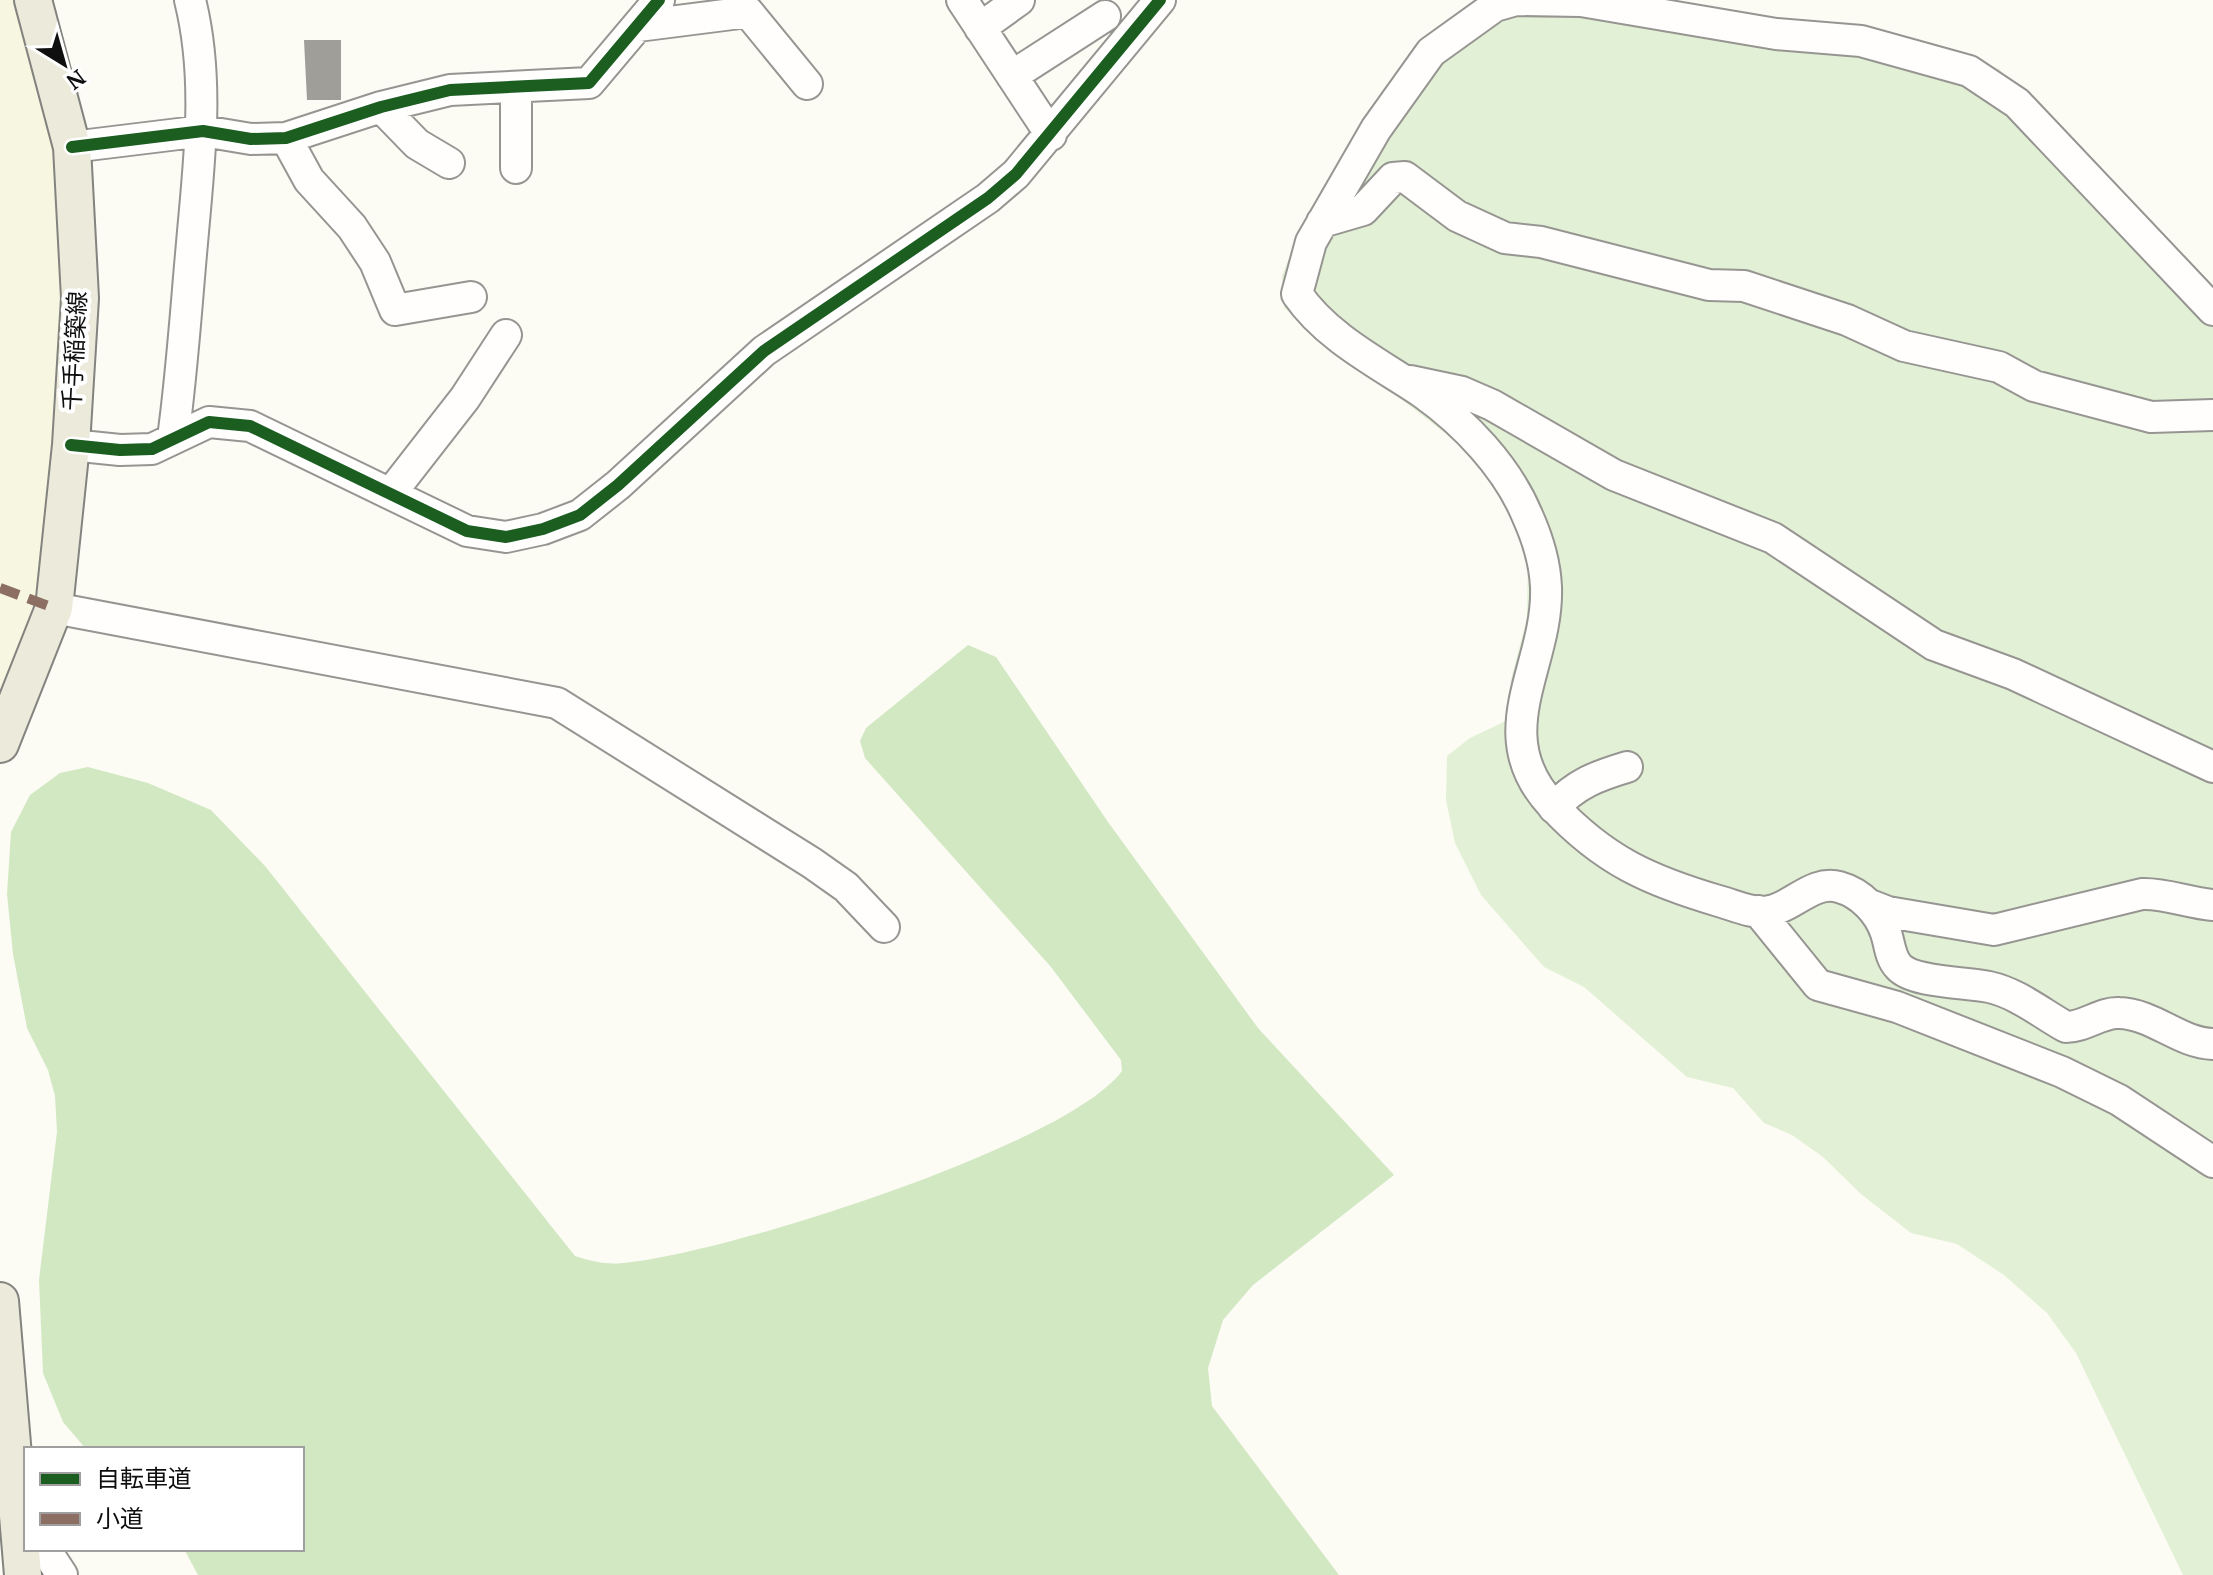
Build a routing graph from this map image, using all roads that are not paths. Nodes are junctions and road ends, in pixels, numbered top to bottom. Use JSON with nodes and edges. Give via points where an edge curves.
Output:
{"nodes":[{"id":1,"x":33,"y":0,"type":"edge"},
{"id":2,"x":190,"y":0,"type":"edge"},
{"id":3,"x":659,"y":0,"type":"edge"},
{"id":4,"x":962,"y":0,"type":"edge"},
{"id":5,"x":1019,"y":0,"type":"edge"},
{"id":6,"x":1160,"y":0,"type":"edge"},
{"id":7,"x":1102,"y":5,"type":"edge"},
{"id":8,"x":638,"y":26,"type":"junction"},
{"id":9,"x":980,"y":28,"type":"junction"},
{"id":10,"x":1124,"y":44,"type":"junction"},
{"id":11,"x":1012,"y":76,"type":"junction"},
{"id":12,"x":807,"y":84,"type":"dead end"},
{"id":13,"x":516,"y":88,"type":"junction"},
{"id":14,"x":381,"y":107,"type":"junction"},
{"id":15,"x":203,"y":131,"type":"junction"},
{"id":16,"x":1051,"y":135,"type":"junction"},
{"id":17,"x":286,"y":138,"type":"junction"},
{"id":18,"x":72,"y":147,"type":"junction"},
{"id":19,"x":449,"y":163,"type":"dead end"},
{"id":20,"x":516,"y":168,"type":"dead end"},
{"id":21,"x":1322,"y":222,"type":"junction"},
{"id":22,"x":471,"y":297,"type":"dead end"},
{"id":23,"x":2213,"y":310,"type":"edge"},
{"id":24,"x":506,"y":335,"type":"dead end"},
{"id":25,"x":1400,"y":379,"type":"junction"},
{"id":26,"x":2213,"y":415,"type":"edge"},
{"id":27,"x":173,"y":438,"type":"junction"},
{"id":28,"x":71,"y":445,"type":"junction"},
{"id":29,"x":391,"y":493,"type":"junction"},
{"id":30,"x":54,"y":608,"type":"junction"},
{"id":31,"x":0,"y":744,"type":"edge"},
{"id":32,"x":1627,"y":767,"type":"dead end"},
{"id":33,"x":2213,"y":767,"type":"edge"},
{"id":34,"x":1554,"y":808,"type":"junction"},
{"id":35,"x":1870,"y":905,"type":"junction"},
{"id":36,"x":2213,"y":905,"type":"edge"},
{"id":37,"x":1758,"y":911,"type":"junction"},
{"id":38,"x":884,"y":927,"type":"dead end"},
{"id":39,"x":2213,"y":1044,"type":"edge"},
{"id":40,"x":2213,"y":1162,"type":"edge"},
{"id":41,"x":0,"y":1301,"type":"edge"},
{"id":42,"x":22,"y":1514,"type":"edge"},
{"id":43,"x":46,"y":1551,"type":"edge"},
{"id":44,"x":23,"y":1575,"type":"edge"},
{"id":45,"x":62,"y":1575,"type":"edge"}],
"edges":[{"from":1,"to":18,"type":"main road","name":"千手稲築線"},
{"from":2,"to":15,"type":"street","via":[[198,30]]},
{"from":3,"to":8,"type":"street"},
{"from":4,"to":9,"type":"street"},
{"from":5,"to":9,"type":"street"},
{"from":6,"to":10,"type":"street"},
{"from":7,"to":10,"type":"street"},
{"from":7,"to":11,"type":"street"},
{"from":8,"to":12,"type":"street","via":[[748,12]]},
{"from":8,"to":13,"type":"street","via":[[589,83]]},
{"from":9,"to":11,"type":"street"},
{"from":10,"to":16,"type":"street"},
{"from":11,"to":16,"type":"street"},
{"from":13,"to":14,"type":"street","via":[[450,90]]},
{"from":13,"to":20,"type":"street"},
{"from":14,"to":17,"type":"street"},
{"from":14,"to":19,"type":"street","via":[[417,144]]},
{"from":15,"to":17,"type":"street"},
{"from":15,"to":18,"type":"street"},
{"from":15,"to":27,"type":"street"},
{"from":16,"to":29,"type":"street","via":[[988,198],[764,351],[580,515],[506,537],[467,531]]},
{"from":17,"to":22,"type":"street","via":[[309,180],[352,227],[375,262],[395,310]]},
{"from":18,"to":28,"type":"main road","name":"千手稲築線","via":[[80,298]]},
{"from":21,"to":23,"type":"street","via":[[1376,129],[1431,52],[1495,6],[1516,0],[1581,1],[1776,34],[1861,41],[1969,71],[2017,103]]},
{"from":21,"to":25,"type":"street","via":[[1300,272],[1297,294],[1318,319]]},
{"from":21,"to":26,"type":"street","via":[[1363,210],[1393,178],[1405,177],[1457,216],[1505,238],[1541,242],[1709,285],[1744,286],[1847,320],[1904,346],[1999,367],[2034,386],[2151,417]]},
{"from":24,"to":29,"type":"street"},
{"from":25,"to":33,"type":"street","via":[[1462,392],[1614,475],[1773,538],[1934,645],[2013,674]]},
{"from":25,"to":34,"type":"street","via":[[1425,395],[1499,466],[1526,511],[1539,546],[1546,587],[1521,734],[1526,768]]},
{"from":27,"to":28,"type":"street","via":[[152,449]]},
{"from":27,"to":29,"type":"street","via":[[209,422],[250,426]]},
{"from":28,"to":30,"type":"main road","name":"千手稲築線"},
{"from":30,"to":31,"type":"main road","name":"千手稲築線"},
{"from":30,"to":38,"type":"street","via":[[557,703],[812,863],[846,887]]},
{"from":32,"to":34,"type":"street","via":[[1582,783]]},
{"from":34,"to":37,"type":"street","via":[[1600,849],[1655,882]]},
{"from":35,"to":36,"type":"street","via":[[1994,930],[2142,894]]},
{"from":35,"to":37,"type":"street","via":[[1829,885],[1769,912]]},
{"from":35,"to":39,"type":"street","via":[[1899,967],[1912,977],[1993,988],[2066,1027],[2118,1012],[2193,1043]]},
{"from":37,"to":40,"type":"street","via":[[1818,985],[1897,1007],[2062,1072],[2119,1100]]},
{"from":41,"to":42,"type":"main road"},
{"from":42,"to":44,"type":"main road"},
{"from":43,"to":45,"type":"street"}]}
